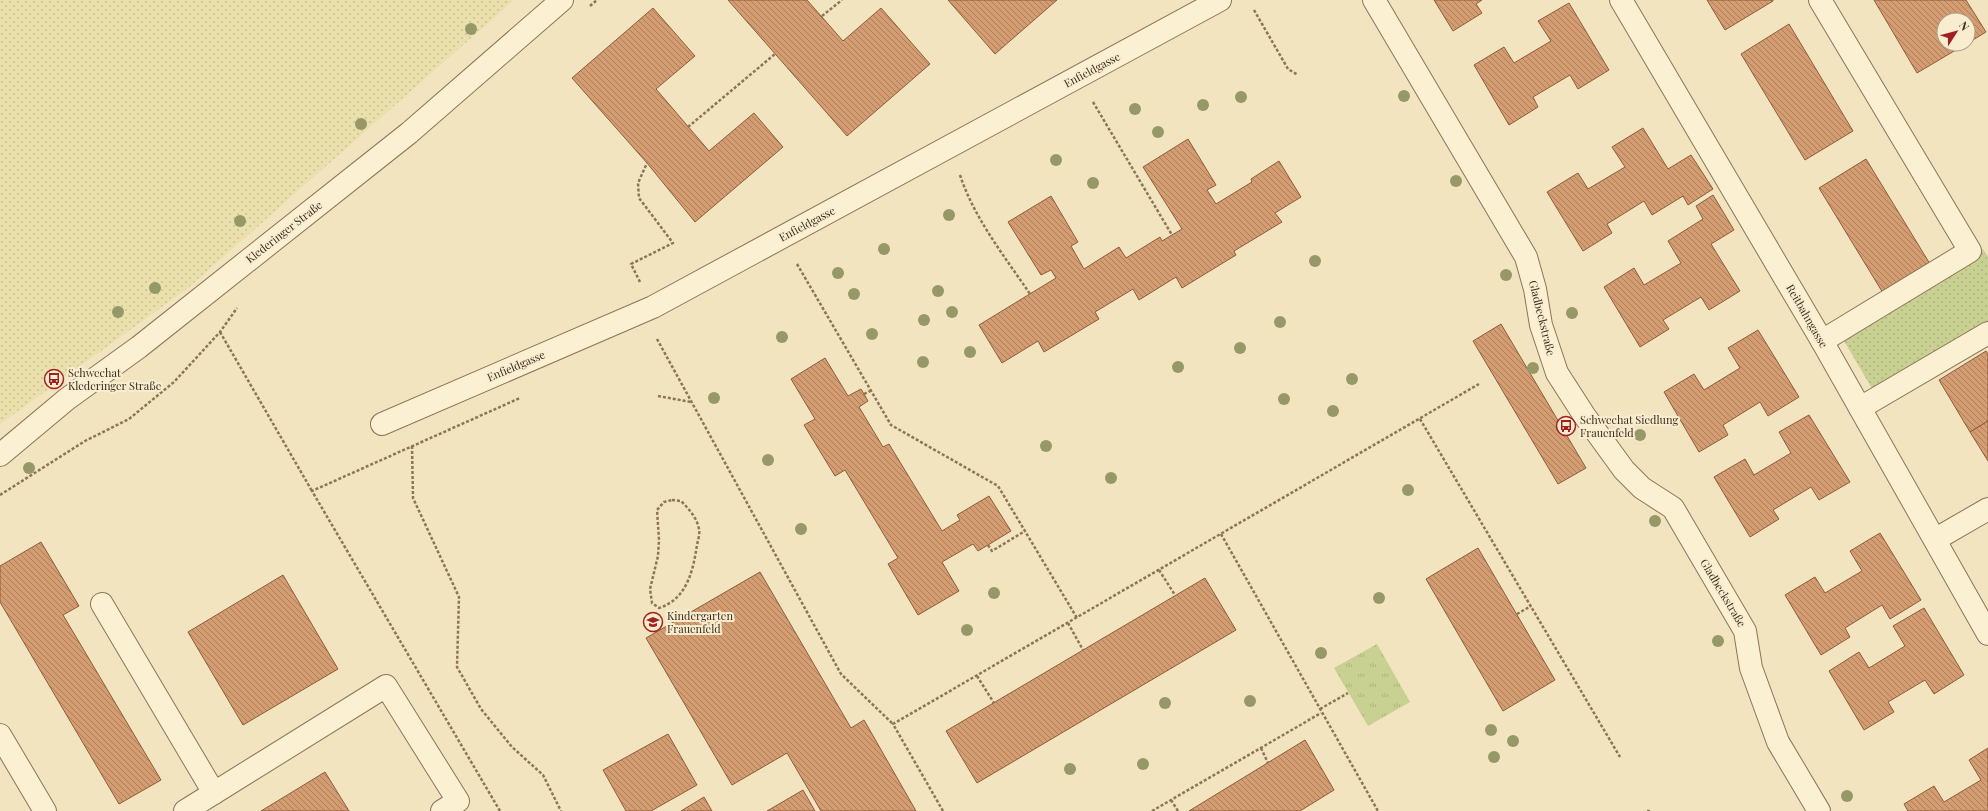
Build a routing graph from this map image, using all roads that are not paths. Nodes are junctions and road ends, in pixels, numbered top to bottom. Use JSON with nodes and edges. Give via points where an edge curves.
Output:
{"nodes":[{"id":1,"x":562,"y":0,"type":"edge"},
{"id":2,"x":1220,"y":0,"type":"edge"},
{"id":3,"x":1374,"y":0,"type":"edge"},
{"id":4,"x":1621,"y":0,"type":"edge"},
{"id":5,"x":1820,"y":0,"type":"edge"},
{"id":6,"x":1988,"y":333,"type":"edge"},
{"id":7,"x":1822,"y":341,"type":"junction"},
{"id":8,"x":1860,"y":408,"type":"junction"},
{"id":9,"x":382,"y":424,"type":"dead end"},
{"id":10,"x":0,"y":455,"type":"edge"},
{"id":11,"x":1988,"y":509,"type":"edge"},
{"id":12,"x":1936,"y":539,"type":"junction"},
{"id":13,"x":102,"y":604,"type":"dead end"},
{"id":14,"x":1988,"y":634,"type":"edge"},
{"id":15,"x":0,"y":735,"type":"edge"},
{"id":16,"x":214,"y":793,"type":"junction"},
{"id":17,"x":45,"y":811,"type":"edge"},
{"id":18,"x":185,"y":811,"type":"edge"},
{"id":19,"x":442,"y":811,"type":"edge"},
{"id":20,"x":1819,"y":811,"type":"edge"}],
"edges":[{"from":1,"to":10,"type":"street","name":"Klederinger Straße","via":[[409,133],[139,347],[67,399]]},
{"from":2,"to":9,"type":"street","name":"Enfieldgasse","via":[[654,307]]},
{"from":3,"to":20,"type":"street","name":"Gladbeckstraße","via":[[1526,256],[1541,325],[1557,373],[1624,470],[1642,488],[1673,508],[1745,631],[1751,668],[1778,742]]},
{"from":4,"to":7,"type":"street","name":"Reitbahngasse"},
{"from":5,"to":7,"type":"street","via":[[1970,252]]},
{"from":6,"to":8,"type":"street"},
{"from":7,"to":8,"type":"street","name":"Reitbahngasse"},
{"from":8,"to":12,"type":"street","name":"Reitbahngasse"},
{"from":11,"to":12,"type":"street"},
{"from":12,"to":14,"type":"street","name":"Reitbahngasse"},
{"from":13,"to":16,"type":"street"},
{"from":15,"to":17,"type":"street"},
{"from":16,"to":18,"type":"street"},
{"from":16,"to":19,"type":"street","via":[[386,686],[458,801]]}]}
